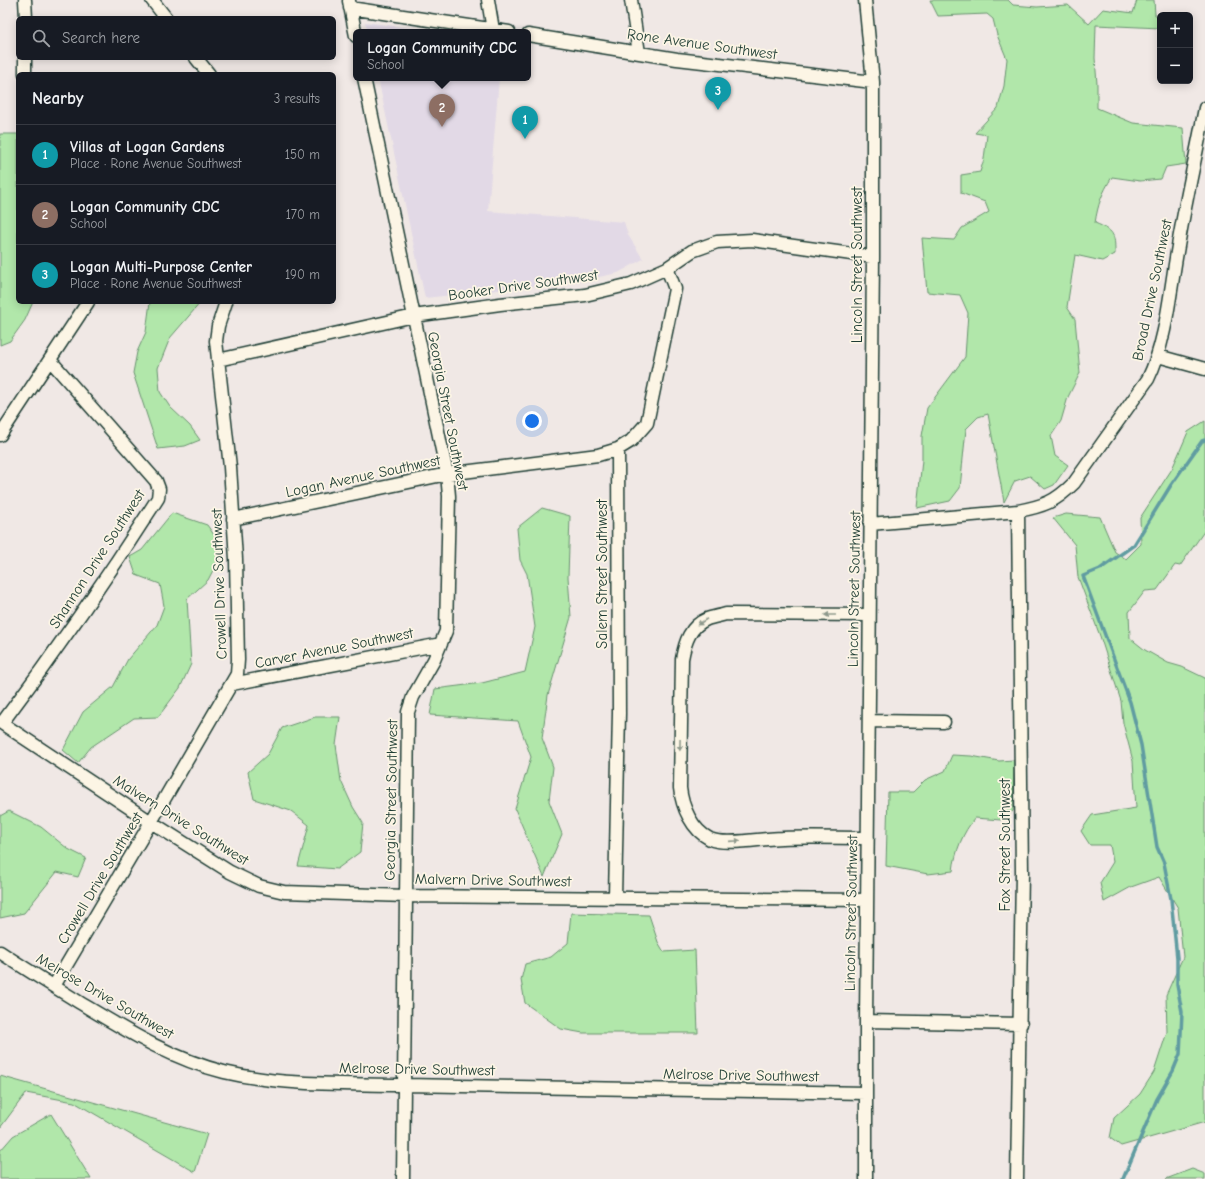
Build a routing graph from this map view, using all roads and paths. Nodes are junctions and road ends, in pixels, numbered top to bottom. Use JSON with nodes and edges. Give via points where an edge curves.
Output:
{"nodes":[{"id":1,"x":25,"y":0,"type":"edge"},
{"id":2,"x":152,"y":0,"type":"edge"},
{"id":3,"x":488,"y":0,"type":"edge"},
{"id":4,"x":631,"y":0,"type":"edge"},
{"id":5,"x":865,"y":0,"type":"edge"},
{"id":6,"x":350,"y":4,"type":"edge"},
{"id":7,"x":26,"y":16,"type":"edge"},
{"id":8,"x":164,"y":16,"type":"edge"},
{"id":9,"x":355,"y":29,"type":"edge"},
{"id":10,"x":488,"y":29,"type":"edge"},
{"id":11,"x":493,"y":29,"type":"edge"},
{"id":12,"x":531,"y":35,"type":"edge"},
{"id":13,"x":640,"y":53,"type":"junction"},
{"id":14,"x":25,"y":60,"type":"edge"},
{"id":15,"x":198,"y":60,"type":"edge"},
{"id":16,"x":25,"y":72,"type":"edge"},
{"id":17,"x":206,"y":72,"type":"edge"},
{"id":18,"x":365,"y":81,"type":"edge"},
{"id":19,"x":873,"y":82,"type":"junction"},
{"id":20,"x":1205,"y":108,"type":"edge"},
{"id":21,"x":873,"y":257,"type":"junction"},
{"id":22,"x":667,"y":268,"type":"junction"},
{"id":23,"x":87,"y":304,"type":"edge"},
{"id":24,"x":225,"y":304,"type":"edge"},
{"id":25,"x":414,"y":316,"type":"junction"},
{"id":26,"x":1158,"y":356,"type":"junction"},
{"id":27,"x":50,"y":360,"type":"junction"},
{"id":28,"x":218,"y":360,"type":"junction"},
{"id":29,"x":1205,"y":370,"type":"edge"},
{"id":30,"x":0,"y":435,"type":"edge"},
{"id":31,"x":618,"y":449,"type":"junction"},
{"id":32,"x":447,"y":474,"type":"junction"},
{"id":33,"x":1018,"y":511,"type":"junction"},
{"id":34,"x":233,"y":519,"type":"junction"},
{"id":35,"x":870,"y":524,"type":"junction"},
{"id":36,"x":870,"y":615,"type":"junction"},
{"id":37,"x":442,"y":644,"type":"junction"},
{"id":38,"x":232,"y":684,"type":"junction"},
{"id":39,"x":869,"y":721,"type":"junction"},
{"id":40,"x":944,"y":722,"type":"dead end"},
{"id":41,"x":1,"y":723,"type":"edge"},
{"id":42,"x":151,"y":822,"type":"junction"},
{"id":43,"x":868,"y":838,"type":"junction"},
{"id":44,"x":406,"y":896,"type":"junction"},
{"id":45,"x":616,"y":897,"type":"junction"},
{"id":46,"x":867,"y":900,"type":"junction"},
{"id":47,"x":0,"y":952,"type":"edge"},
{"id":48,"x":54,"y":986,"type":"junction"},
{"id":49,"x":866,"y":1021,"type":"junction"},
{"id":50,"x":1021,"y":1024,"type":"junction"},
{"id":51,"x":405,"y":1084,"type":"junction"},
{"id":52,"x":866,"y":1093,"type":"junction"},
{"id":53,"x":404,"y":1179,"type":"edge"},
{"id":54,"x":866,"y":1179,"type":"edge"},
{"id":55,"x":1017,"y":1179,"type":"edge"}],
"edges":[{"from":1,"to":7,"type":"street"},
{"from":2,"to":8,"type":"street"},
{"from":3,"to":11,"type":"street"},
{"from":4,"to":13,"type":"street"},
{"from":5,"to":19,"type":"street","name":"Lincoln Street Southwest"},
{"from":6,"to":9,"type":"street"},
{"from":6,"to":10,"type":"street"},
{"from":12,"to":13,"type":"street","name":"Rone Avenue Southwest"},
{"from":13,"to":19,"type":"street","name":"Rone Avenue Southwest"},
{"from":14,"to":16,"type":"street"},
{"from":15,"to":17,"type":"street"},
{"from":18,"to":25,"type":"street","name":"Georgia Street Southwest"},
{"from":19,"to":21,"type":"street","name":"Lincoln Street Southwest"},
{"from":20,"to":26,"type":"street","name":"Broad Drive Southwest"},
{"from":21,"to":22,"type":"street","name":"Booker Drive Southwest","via":[[752,240],[717,242],[692,251]]},
{"from":21,"to":35,"type":"street","name":"Lincoln Street Southwest"},
{"from":22,"to":25,"type":"street","name":"Booker Drive Southwest","via":[[631,284],[585,295]]},
{"from":22,"to":31,"type":"street","via":[[675,289],[647,423]]},
{"from":23,"to":27,"type":"street"},
{"from":24,"to":28,"type":"street","name":"Crowell Drive Southwest","via":[[216,341]]},
{"from":25,"to":28,"type":"street","name":"Booker Drive Southwest"},
{"from":25,"to":32,"type":"street","name":"Georgia Street Southwest"},
{"from":26,"to":29,"type":"street"},
{"from":26,"to":33,"type":"street","name":"Broad Drive Southwest","via":[[1148,379],[1074,483],[1053,501]]},
{"from":27,"to":30,"type":"street"},
{"from":27,"to":41,"type":"street","name":"Shannon Drive Southwest","via":[[156,481],[159,489],[158,498],[66,636]]},
{"from":28,"to":34,"type":"street","name":"Crowell Drive Southwest"},
{"from":31,"to":32,"type":"street","name":"Logan Avenue Southwest","via":[[598,455]]},
{"from":31,"to":45,"type":"street","name":"Salem Street Southwest","via":[[619,713]]},
{"from":32,"to":34,"type":"street","name":"Logan Avenue Southwest"},
{"from":32,"to":37,"type":"street","name":"Georgia Street Southwest","via":[[449,496],[446,631]]},
{"from":33,"to":35,"type":"street","name":"Broad Drive Southwest"},
{"from":33,"to":50,"type":"street","name":"Fox Street Southwest"},
{"from":34,"to":38,"type":"street","name":"Crowell Drive Southwest","via":[[238,660],[237,674]]},
{"from":35,"to":36,"type":"street","name":"Lincoln Street Southwest"},
{"from":36,"to":39,"type":"street","name":"Lincoln Street Southwest"},
{"from":36,"to":43,"type":"street","one_way":true,"via":[[726,614],[706,619],[698,624],[689,634],[682,659],[680,788],[684,808],[702,834],[711,840],[724,842],[782,838]]},
{"from":37,"to":38,"type":"street","name":"Carver Avenue Southwest"},
{"from":37,"to":44,"type":"street","name":"Georgia Street Southwest","via":[[413,697],[408,712]]},
{"from":38,"to":42,"type":"street","name":"Crowell Drive Southwest"},
{"from":39,"to":40,"type":"street"},
{"from":39,"to":43,"type":"street","name":"Lincoln Street Southwest"},
{"from":41,"to":42,"type":"street","name":"Malvern Drive Southwest"},
{"from":42,"to":44,"type":"street","name":"Malvern Drive Southwest","via":[[230,872],[259,886],[284,892]]},
{"from":42,"to":48,"type":"street","name":"Crowell Drive Southwest"},
{"from":43,"to":46,"type":"street","name":"Lincoln Street Southwest"},
{"from":44,"to":45,"type":"street","name":"Malvern Drive Southwest"},
{"from":44,"to":51,"type":"street","name":"Georgia Street Southwest"},
{"from":45,"to":46,"type":"street","name":"Malvern Drive Southwest"},
{"from":46,"to":49,"type":"street","name":"Lincoln Street Southwest"},
{"from":47,"to":48,"type":"street","name":"Melrose Drive Southwest"},
{"from":48,"to":51,"type":"street","name":"Melrose Drive Southwest","via":[[133,1035],[189,1062],[224,1072],[281,1082]]},
{"from":49,"to":50,"type":"street"},
{"from":49,"to":52,"type":"street","name":"Lincoln Street Southwest"},
{"from":50,"to":55,"type":"street","name":"Fox Street Southwest"},
{"from":51,"to":52,"type":"street","name":"Melrose Drive Southwest"},
{"from":51,"to":53,"type":"street","name":"Georgia Street Southwest"},
{"from":52,"to":54,"type":"street","name":"Lincoln Street Southwest"}]}
